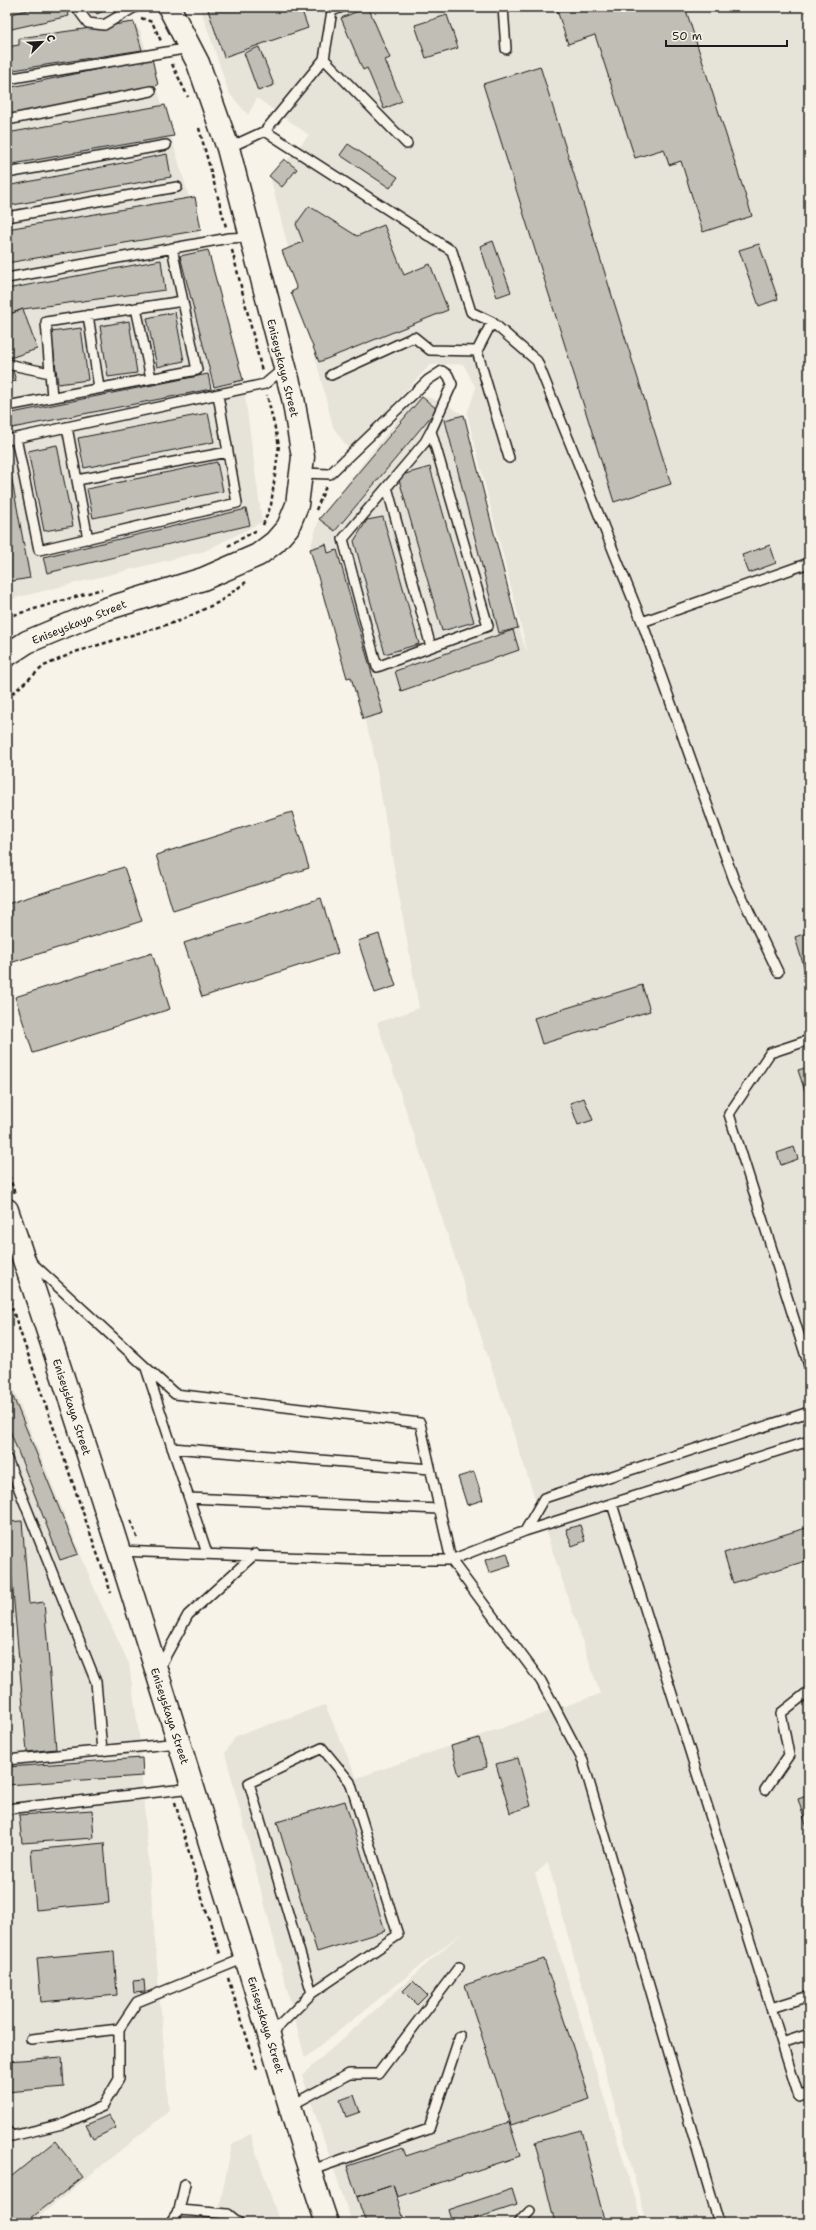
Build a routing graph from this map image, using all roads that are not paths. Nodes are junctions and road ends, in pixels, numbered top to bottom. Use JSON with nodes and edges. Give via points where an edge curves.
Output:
{"nodes":[{"id":1,"x":76,"y":7,"type":"edge"},
{"id":2,"x":135,"y":7,"type":"edge"},
{"id":3,"x":169,"y":7,"type":"edge"},
{"id":4,"x":342,"y":7,"type":"edge"},
{"id":5,"x":503,"y":7,"type":"edge"},
{"id":6,"x":190,"y":48,"type":"junction"},
{"id":7,"x":506,"y":49,"type":"dead end"},
{"id":8,"x":324,"y":59,"type":"junction"},
{"id":9,"x":7,"y":79,"type":"edge"},
{"id":10,"x":151,"y":91,"type":"dead end"},
{"id":11,"x":7,"y":120,"type":"edge"},
{"id":12,"x":265,"y":131,"type":"junction"},
{"id":13,"x":407,"y":144,"type":"dead end"},
{"id":14,"x":166,"y":145,"type":"dead end"},
{"id":15,"x":228,"y":148,"type":"junction"},
{"id":16,"x":7,"y":173,"type":"edge"},
{"id":17,"x":177,"y":187,"type":"dead end"},
{"id":18,"x":7,"y":217,"type":"edge"},
{"id":19,"x":250,"y":237,"type":"junction"},
{"id":20,"x":172,"y":248,"type":"junction"},
{"id":21,"x":7,"y":278,"type":"edge"},
{"id":22,"x":183,"y":301,"type":"junction"},
{"id":23,"x":136,"y":308,"type":"junction"},
{"id":24,"x":88,"y":315,"type":"junction"},
{"id":25,"x":492,"y":322,"type":"junction"},
{"id":26,"x":478,"y":351,"type":"junction"},
{"id":27,"x":7,"y":364,"type":"edge"},
{"id":28,"x":284,"y":368,"type":"junction"},
{"id":29,"x":50,"y":373,"type":"junction"},
{"id":30,"x":332,"y":375,"type":"dead end"},
{"id":31,"x":151,"y":378,"type":"junction"},
{"id":32,"x":99,"y":388,"type":"junction"},
{"id":33,"x":218,"y":394,"type":"junction"},
{"id":34,"x":52,"y":398,"type":"junction"},
{"id":35,"x":7,"y":406,"type":"edge"},
{"id":36,"x":67,"y":427,"type":"junction"},
{"id":37,"x":431,"y":431,"type":"junction"},
{"id":38,"x":11,"y":439,"type":"edge"},
{"id":39,"x":228,"y":452,"type":"junction"},
{"id":40,"x":509,"y":458,"type":"dead end"},
{"id":41,"x":302,"y":473,"type":"junction"},
{"id":42,"x":77,"y":480,"type":"junction"},
{"id":43,"x":387,"y":487,"type":"junction"},
{"id":44,"x":88,"y":539,"type":"junction"},
{"id":45,"x":809,"y":563,"type":"edge"},
{"id":46,"x":642,"y":622,"type":"junction"},
{"id":47,"x":431,"y":647,"type":"junction"},
{"id":48,"x":7,"y":655,"type":"edge"},
{"id":49,"x":778,"y":972,"type":"dead end"},
{"id":50,"x":809,"y":1040,"type":"edge"},
{"id":51,"x":7,"y":1210,"type":"edge"},
{"id":52,"x":22,"y":1253,"type":"junction"},
{"id":53,"x":145,"y":1366,"type":"junction"},
{"id":54,"x":809,"y":1366,"type":"edge"},
{"id":55,"x":809,"y":1412,"type":"edge"},
{"id":56,"x":809,"y":1441,"type":"edge"},
{"id":57,"x":172,"y":1448,"type":"junction"},
{"id":58,"x":7,"y":1459,"type":"edge"},
{"id":59,"x":430,"y":1469,"type":"junction"},
{"id":60,"x":189,"y":1498,"type":"junction"},
{"id":61,"x":612,"y":1504,"type":"junction"},
{"id":62,"x":439,"y":1509,"type":"junction"},
{"id":63,"x":525,"y":1531,"type":"junction"},
{"id":64,"x":118,"y":1551,"type":"junction"},
{"id":65,"x":207,"y":1553,"type":"junction"},
{"id":66,"x":255,"y":1554,"type":"junction"},
{"id":67,"x":451,"y":1560,"type":"junction"},
{"id":68,"x":156,"y":1672,"type":"junction"},
{"id":69,"x":809,"y":1691,"type":"edge"},
{"id":70,"x":179,"y":1743,"type":"junction"},
{"id":71,"x":102,"y":1751,"type":"junction"},
{"id":72,"x":7,"y":1760,"type":"edge"},
{"id":73,"x":193,"y":1788,"type":"junction"},
{"id":74,"x":765,"y":1790,"type":"dead end"},
{"id":75,"x":7,"y":1809,"type":"edge"},
{"id":76,"x":245,"y":1958,"type":"junction"},
{"id":77,"x":459,"y":1967,"type":"dead end"},
{"id":78,"x":312,"y":1993,"type":"junction"},
{"id":79,"x":809,"y":1996,"type":"edge"},
{"id":80,"x":771,"y":2008,"type":"junction"},
{"id":81,"x":119,"y":2029,"type":"junction"},
{"id":82,"x":809,"y":2034,"type":"edge"},
{"id":83,"x":270,"y":2035,"type":"junction"},
{"id":84,"x":460,"y":2036,"type":"dead end"},
{"id":85,"x":31,"y":2039,"type":"dead end"},
{"id":86,"x":782,"y":2043,"type":"junction"},
{"id":87,"x":809,"y":2094,"type":"edge"},
{"id":88,"x":290,"y":2106,"type":"junction"},
{"id":89,"x":7,"y":2130,"type":"edge"},
{"id":90,"x":309,"y":2172,"type":"junction"},
{"id":91,"x":186,"y":2184,"type":"dead end"},
{"id":92,"x":179,"y":2210,"type":"junction"},
{"id":93,"x":530,"y":2211,"type":"dead end"},
{"id":94,"x":228,"y":2214,"type":"junction"},
{"id":95,"x":170,"y":2223,"type":"edge"},
{"id":96,"x":225,"y":2223,"type":"edge"},
{"id":97,"x":239,"y":2223,"type":"edge"},
{"id":98,"x":327,"y":2223,"type":"edge"},
{"id":99,"x":518,"y":2223,"type":"edge"},
{"id":100,"x":719,"y":2223,"type":"edge"}],
"edges":[{"from":1,"to":2,"type":"lane","via":[[88,23],[104,25]]},
{"from":3,"to":6,"type":"street","name":"Eniseyskaya Street"},
{"from":4,"to":8,"type":"lane","via":[[332,11]]},
{"from":5,"to":7,"type":"lane"},
{"from":6,"to":9,"type":"lane"},
{"from":6,"to":15,"type":"street","name":"Eniseyskaya Street","via":[[198,63]]},
{"from":8,"to":12,"type":"lane"},
{"from":8,"to":13,"type":"lane"},
{"from":10,"to":11,"type":"lane"},
{"from":12,"to":15,"type":"lane"},
{"from":12,"to":25,"type":"lane","via":[[452,251],[471,312]]},
{"from":14,"to":16,"type":"lane"},
{"from":15,"to":19,"type":"street","name":"Eniseyskaya Street"},
{"from":17,"to":18,"type":"lane"},
{"from":19,"to":20,"type":"lane"},
{"from":19,"to":28,"type":"street","name":"Eniseyskaya Street"},
{"from":20,"to":21,"type":"lane"},
{"from":20,"to":22,"type":"lane"},
{"from":22,"to":23,"type":"lane"},
{"from":22,"to":31,"type":"lane","via":[[197,370]]},
{"from":23,"to":24,"type":"lane"},
{"from":23,"to":31,"type":"lane"},
{"from":24,"to":29,"type":"lane","via":[[46,322]]},
{"from":24,"to":32,"type":"lane"},
{"from":25,"to":26,"type":"lane"},
{"from":25,"to":46,"type":"lane","via":[[536,361]]},
{"from":26,"to":30,"type":"lane","via":[[430,350],[414,337]]},
{"from":26,"to":40,"type":"lane"},
{"from":27,"to":29,"type":"lane"},
{"from":28,"to":33,"type":"lane","via":[[265,384]]},
{"from":28,"to":41,"type":"street","name":"Eniseyskaya Street","via":[[293,398]]},
{"from":29,"to":34,"type":"lane"},
{"from":31,"to":32,"type":"lane"},
{"from":32,"to":34,"type":"lane"},
{"from":33,"to":36,"type":"lane"},
{"from":33,"to":39,"type":"lane"},
{"from":34,"to":35,"type":"lane"},
{"from":36,"to":38,"type":"lane"},
{"from":36,"to":42,"type":"lane"},
{"from":37,"to":41,"type":"lane","via":[[452,384],[442,371],[428,380],[330,474]]},
{"from":37,"to":43,"type":"lane","via":[[425,442]]},
{"from":37,"to":47,"type":"lane","via":[[488,626]]},
{"from":38,"to":44,"type":"lane","via":[[39,550]]},
{"from":39,"to":42,"type":"lane"},
{"from":39,"to":44,"type":"lane","via":[[237,503]]},
{"from":41,"to":48,"type":"street","name":"Eniseyskaya Street","via":[[297,505],[288,527],[275,542],[258,555],[203,579],[106,609],[27,642]]},
{"from":42,"to":44,"type":"lane"},
{"from":43,"to":47,"type":"lane"},
{"from":43,"to":47,"type":"lane","via":[[343,539],[377,667]]},
{"from":45,"to":46,"type":"lane"},
{"from":46,"to":49,"type":"lane","via":[[734,880]]},
{"from":50,"to":54,"type":"lane","via":[[770,1053],[729,1114]]},
{"from":51,"to":52,"type":"street","name":"Eniseyskaya Street"},
{"from":52,"to":53,"type":"lane"},
{"from":52,"to":64,"type":"street","name":"Eniseyskaya Street"},
{"from":53,"to":57,"type":"lane"},
{"from":53,"to":59,"type":"lane","via":[[175,1394],[420,1424]]},
{"from":55,"to":63,"type":"lane","via":[[544,1498]]},
{"from":56,"to":61,"type":"lane"},
{"from":57,"to":59,"type":"lane"},
{"from":57,"to":60,"type":"lane"},
{"from":58,"to":71,"type":"lane","via":[[96,1682]]},
{"from":59,"to":62,"type":"lane"},
{"from":60,"to":62,"type":"lane"},
{"from":60,"to":65,"type":"lane"},
{"from":61,"to":63,"type":"lane"},
{"from":61,"to":80,"type":"lane"},
{"from":62,"to":67,"type":"lane"},
{"from":63,"to":67,"type":"lane"},
{"from":64,"to":65,"type":"lane"},
{"from":64,"to":68,"type":"street","name":"Eniseyskaya Street"},
{"from":65,"to":66,"type":"lane"},
{"from":66,"to":67,"type":"lane","via":[[367,1560]]},
{"from":66,"to":68,"type":"lane","via":[[188,1615]]},
{"from":67,"to":100,"type":"lane","via":[[541,1681],[583,1762]]},
{"from":68,"to":70,"type":"street","name":"Eniseyskaya Street"},
{"from":69,"to":74,"type":"lane","via":[[781,1713],[789,1755]]},
{"from":70,"to":71,"type":"lane"},
{"from":70,"to":73,"type":"street","name":"Eniseyskaya Street"},
{"from":71,"to":72,"type":"lane"},
{"from":73,"to":75,"type":"lane"},
{"from":73,"to":76,"type":"street","name":"Eniseyskaya Street"},
{"from":76,"to":81,"type":"lane","via":[[137,2002]]},
{"from":76,"to":83,"type":"street","name":"Eniseyskaya Street"},
{"from":77,"to":88,"type":"lane","via":[[378,2074],[349,2074]]},
{"from":78,"to":78,"type":"lane","via":[[398,1935],[350,1782],[322,1748],[249,1783]]},
{"from":78,"to":83,"type":"lane"},
{"from":79,"to":80,"type":"lane"},
{"from":80,"to":86,"type":"lane"},
{"from":81,"to":85,"type":"lane"},
{"from":81,"to":89,"type":"lane","via":[[119,2079],[102,2106],[66,2123],[12,2136]]},
{"from":82,"to":86,"type":"lane"},
{"from":83,"to":88,"type":"street","name":"Eniseyskaya Street"},
{"from":84,"to":90,"type":"lane","via":[[429,2129]]},
{"from":86,"to":87,"type":"lane","via":[[799,2097]]},
{"from":88,"to":90,"type":"street","name":"Eniseyskaya Street"},
{"from":90,"to":98,"type":"street","name":"Eniseyskaya Street"},
{"from":91,"to":92,"type":"lane"},
{"from":92,"to":94,"type":"lane"},
{"from":92,"to":95,"type":"lane"},
{"from":93,"to":99,"type":"lane"},
{"from":94,"to":96,"type":"lane"},
{"from":94,"to":97,"type":"lane"}]}
